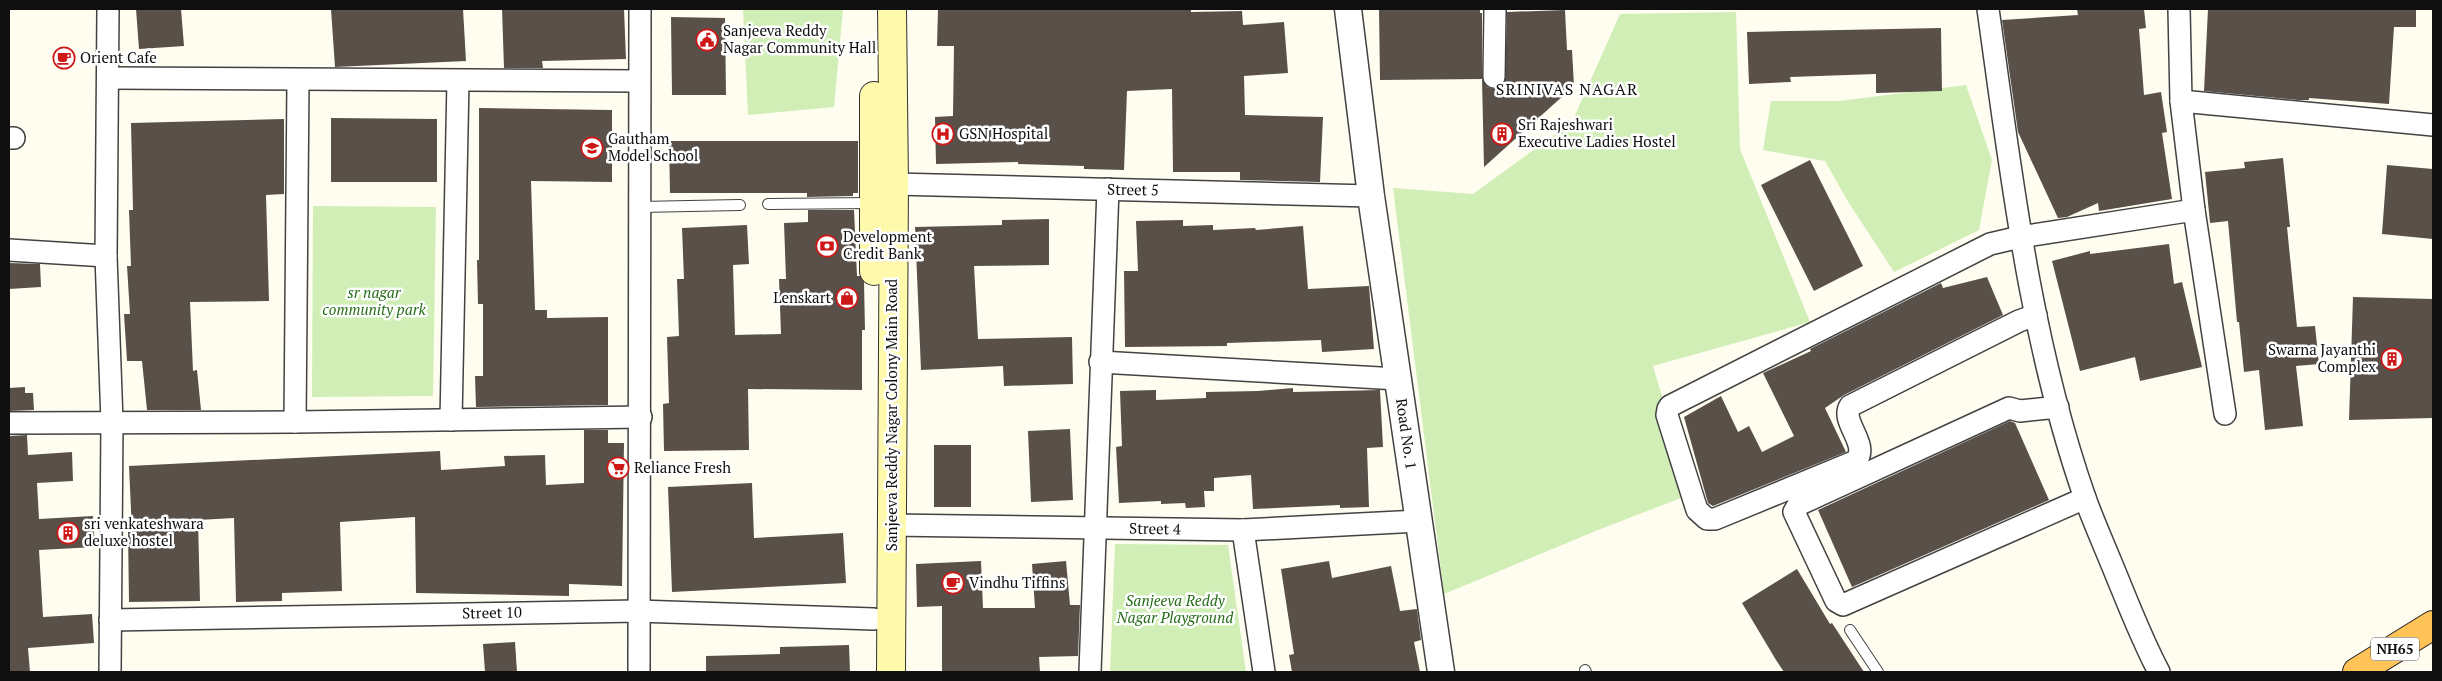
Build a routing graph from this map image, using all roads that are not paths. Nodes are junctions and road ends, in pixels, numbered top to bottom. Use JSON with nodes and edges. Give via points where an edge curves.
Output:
{"nodes":[{"id":1,"x":108,"y":9,"type":"edge"},
{"id":2,"x":640,"y":9,"type":"edge"},
{"id":3,"x":874,"y":9,"type":"edge"},
{"id":4,"x":892,"y":9,"type":"edge"},
{"id":5,"x":1348,"y":9,"type":"edge"},
{"id":6,"x":1495,"y":9,"type":"edge"},
{"id":7,"x":1988,"y":9,"type":"edge"},
{"id":8,"x":2179,"y":9,"type":"edge"},
{"id":9,"x":1494,"y":77,"type":"dead end"},
{"id":10,"x":109,"y":78,"type":"junction"},
{"id":11,"x":298,"y":81,"type":"junction"},
{"id":12,"x":458,"y":81,"type":"junction"},
{"id":13,"x":639,"y":81,"type":"junction"},
{"id":14,"x":2181,"y":101,"type":"junction"},
{"id":15,"x":2433,"y":125,"type":"edge"},
{"id":16,"x":894,"y":184,"type":"junction"},
{"id":17,"x":1108,"y":189,"type":"junction"},
{"id":18,"x":1371,"y":196,"type":"junction"},
{"id":19,"x":874,"y":203,"type":"junction"},
{"id":20,"x":768,"y":204,"type":"dead end"},
{"id":21,"x":740,"y":205,"type":"dead end"},
{"id":22,"x":639,"y":207,"type":"junction"},
{"id":23,"x":2194,"y":210,"type":"junction"},
{"id":24,"x":2020,"y":237,"type":"junction"},
{"id":25,"x":9,"y":250,"type":"edge"},
{"id":26,"x":106,"y":256,"type":"junction"},
{"id":27,"x":2036,"y":315,"type":"junction"},
{"id":28,"x":1100,"y":362,"type":"junction"},
{"id":29,"x":1398,"y":379,"type":"junction"},
{"id":30,"x":2058,"y":407,"type":"junction"},
{"id":31,"x":2225,"y":414,"type":"dead end"},
{"id":32,"x":641,"y":418,"type":"junction"},
{"id":33,"x":451,"y":420,"type":"junction"},
{"id":34,"x":112,"y":422,"type":"junction"},
{"id":35,"x":295,"y":422,"type":"junction"},
{"id":36,"x":9,"y":423,"type":"edge"},
{"id":37,"x":2085,"y":498,"type":"junction"},
{"id":38,"x":1419,"y":521,"type":"junction"},
{"id":39,"x":890,"y":526,"type":"junction"},
{"id":40,"x":1096,"y":528,"type":"junction"},
{"id":41,"x":1244,"y":530,"type":"junction"},
{"id":42,"x":638,"y":611,"type":"junction"},
{"id":43,"x":874,"y":619,"type":"junction"},
{"id":44,"x":110,"y":620,"type":"junction"},
{"id":45,"x":2433,"y":625,"type":"edge"},
{"id":46,"x":1850,"y":630,"type":"dead end"},
{"id":47,"x":110,"y":672,"type":"edge"},
{"id":48,"x":639,"y":672,"type":"edge"},
{"id":49,"x":874,"y":672,"type":"edge"},
{"id":50,"x":891,"y":672,"type":"edge"},
{"id":51,"x":1090,"y":672,"type":"edge"},
{"id":52,"x":1264,"y":672,"type":"edge"},
{"id":53,"x":1441,"y":672,"type":"edge"},
{"id":54,"x":1878,"y":672,"type":"edge"},
{"id":55,"x":2159,"y":672,"type":"edge"},
{"id":56,"x":2356,"y":672,"type":"edge"}],
"edges":[{"from":1,"to":10,"type":"street"},
{"from":2,"to":13,"type":"street"},
{"from":3,"to":19,"type":"main road","name":"Sanjeeva Reddy Nagar Colony Main Road"},
{"from":4,"to":16,"type":"main road","name":"Sanjeeva Reddy Nagar Colony Main Road"},
{"from":5,"to":18,"type":"street","name":"Road No. 1"},
{"from":6,"to":9,"type":"street"},
{"from":7,"to":24,"type":"street"},
{"from":8,"to":14,"type":"street"},
{"from":10,"to":11,"type":"street"},
{"from":10,"to":26,"type":"street"},
{"from":11,"to":12,"type":"street"},
{"from":11,"to":35,"type":"street"},
{"from":12,"to":13,"type":"street"},
{"from":12,"to":33,"type":"street"},
{"from":13,"to":22,"type":"street"},
{"from":14,"to":15,"type":"street"},
{"from":14,"to":23,"type":"street"},
{"from":16,"to":17,"type":"street","name":"Street 5"},
{"from":16,"to":39,"type":"main road","name":"Sanjeeva Reddy Nagar Colony Main Road"},
{"from":17,"to":18,"type":"street","name":"Street 5"},
{"from":17,"to":28,"type":"street"},
{"from":18,"to":29,"type":"street","name":"Road No. 1"},
{"from":19,"to":20,"type":"lane"},
{"from":19,"to":43,"type":"main road","name":"Sanjeeva Reddy Nagar Colony Main Road"},
{"from":21,"to":22,"type":"lane"},
{"from":22,"to":32,"type":"street"},
{"from":23,"to":24,"type":"street"},
{"from":23,"to":31,"type":"street"},
{"from":24,"to":27,"type":"street"},
{"from":24,"to":27,"type":"street","via":[[1990,244],[1668,409],[1667,415],[1697,510],[1707,519],[1715,518],[1856,461],[1860,447],[1848,414],[1850,406]]},
{"from":25,"to":26,"type":"street"},
{"from":26,"to":34,"type":"street"},
{"from":27,"to":30,"type":"street"},
{"from":28,"to":29,"type":"street"},
{"from":28,"to":40,"type":"street"},
{"from":29,"to":38,"type":"street","name":"Road No. 1"},
{"from":30,"to":37,"type":"street"},
{"from":30,"to":37,"type":"street","via":[[2020,411],[2009,408],[1798,505],[1794,512],[1836,601],[1843,606]]},
{"from":32,"to":33,"type":"street"},
{"from":32,"to":42,"type":"street"},
{"from":33,"to":35,"type":"street"},
{"from":34,"to":35,"type":"street"},
{"from":34,"to":36,"type":"street"},
{"from":34,"to":44,"type":"street"},
{"from":37,"to":55,"type":"street"},
{"from":38,"to":41,"type":"street","name":"Street 4"},
{"from":38,"to":53,"type":"street","name":"Road No. 1"},
{"from":39,"to":40,"type":"street","name":"Street 4"},
{"from":39,"to":50,"type":"main road","name":"Sanjeeva Reddy Nagar Colony Main Road"},
{"from":40,"to":41,"type":"street","name":"Street 4"},
{"from":40,"to":51,"type":"street"},
{"from":41,"to":52,"type":"street"},
{"from":42,"to":43,"type":"street","name":"Street 10"},
{"from":42,"to":44,"type":"street","name":"Street 10"},
{"from":42,"to":48,"type":"street"},
{"from":43,"to":49,"type":"main road","name":"Sanjeeva Reddy Nagar Colony Main Road"},
{"from":44,"to":47,"type":"street"},
{"from":45,"to":56,"type":"highway","number":"NH65"},
{"from":46,"to":54,"type":"lane"}]}
